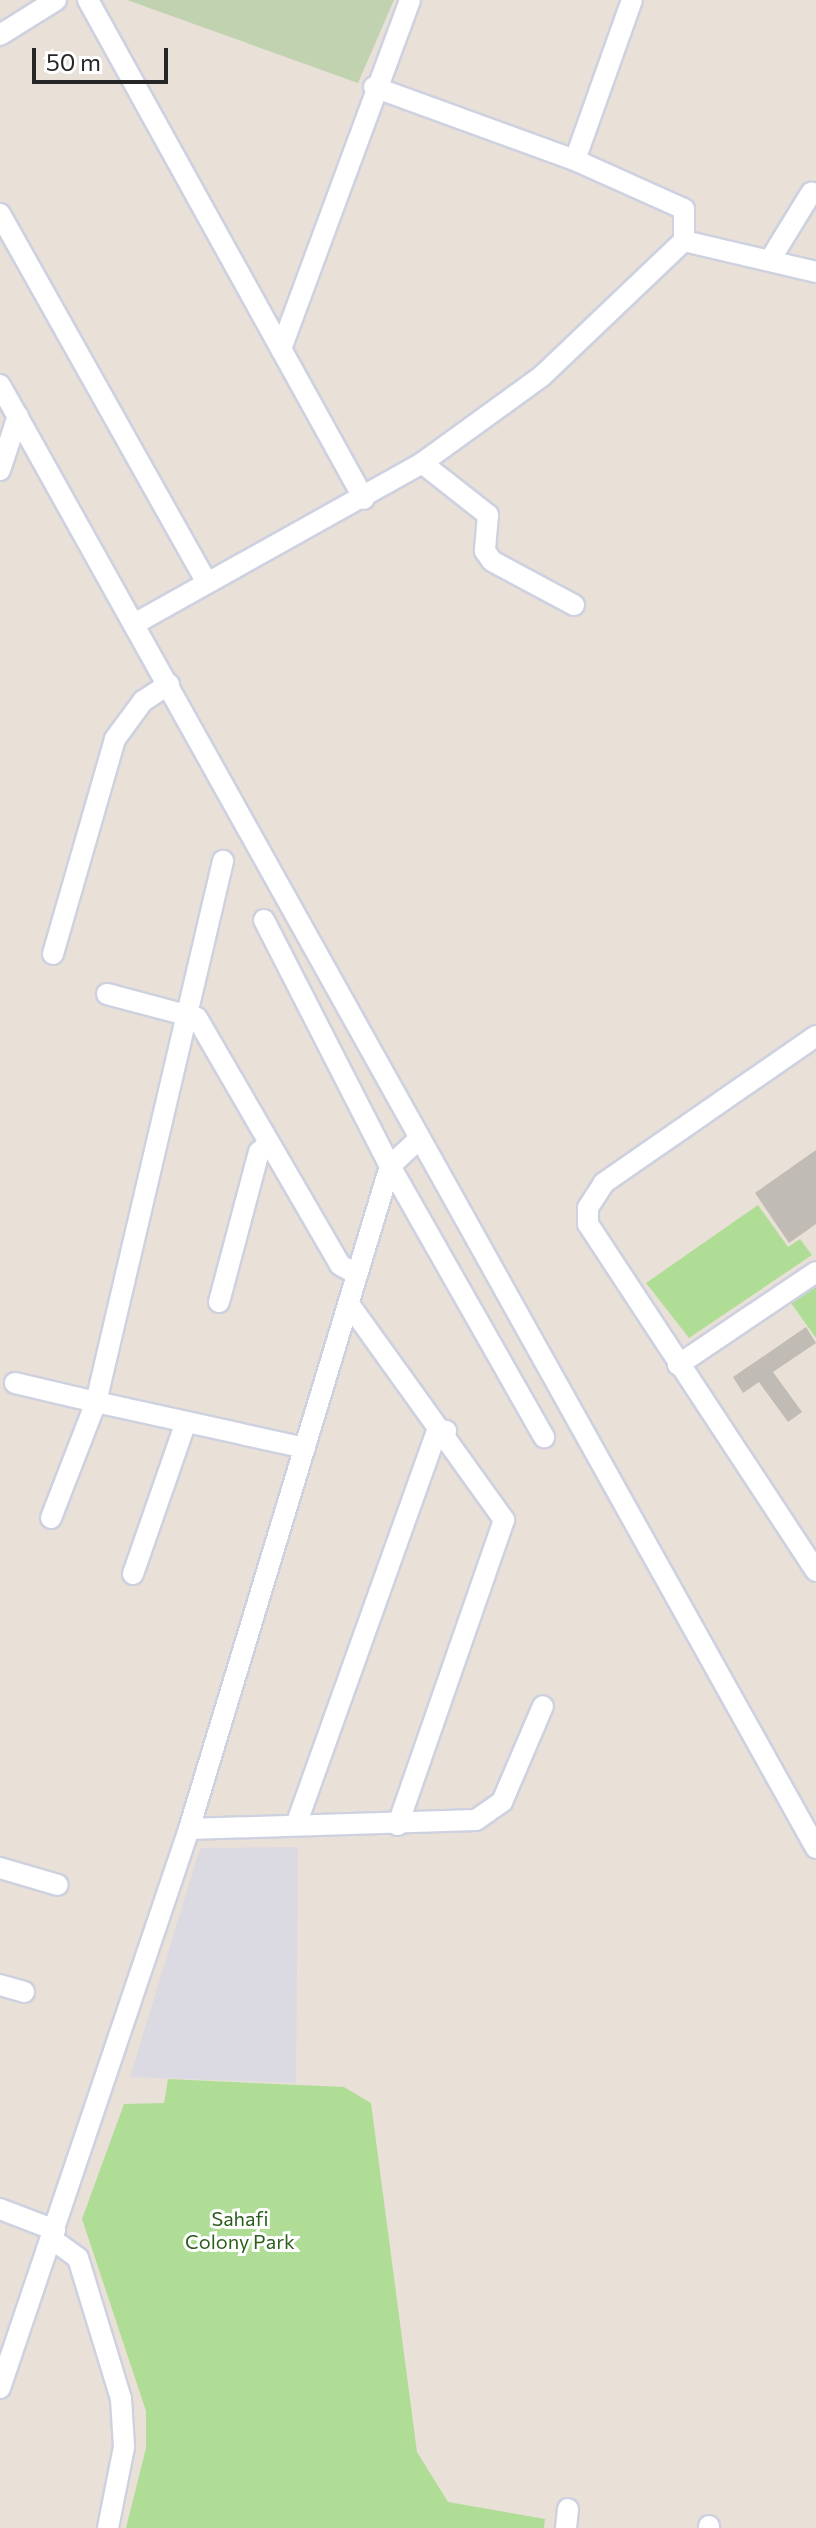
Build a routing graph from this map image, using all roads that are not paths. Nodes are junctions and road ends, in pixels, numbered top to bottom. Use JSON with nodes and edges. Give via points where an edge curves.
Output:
{"nodes":[{"id":1,"x":56,"y":0,"type":"edge"},
{"id":2,"x":88,"y":0,"type":"edge"},
{"id":3,"x":410,"y":0,"type":"edge"},
{"id":4,"x":632,"y":0,"type":"edge"},
{"id":5,"x":0,"y":35,"type":"edge"},
{"id":6,"x":374,"y":87,"type":"junction"},
{"id":7,"x":575,"y":160,"type":"junction"},
{"id":8,"x":811,"y":193,"type":"dead end"},
{"id":9,"x":0,"y":214,"type":"edge"},
{"id":10,"x":684,"y":241,"type":"junction"},
{"id":11,"x":770,"y":260,"type":"junction"},
{"id":12,"x":816,"y":272,"type":"edge"},
{"id":13,"x":281,"y":349,"type":"junction"},
{"id":14,"x":0,"y":385,"type":"edge"},
{"id":15,"x":18,"y":416,"type":"junction"},
{"id":16,"x":422,"y":463,"type":"junction"},
{"id":17,"x":0,"y":470,"type":"edge"},
{"id":18,"x":364,"y":499,"type":"junction"},
{"id":19,"x":207,"y":583,"type":"junction"},
{"id":20,"x":574,"y":605,"type":"dead end"},
{"id":21,"x":136,"y":623,"type":"junction"},
{"id":22,"x":169,"y":684,"type":"junction"},
{"id":23,"x":223,"y":861,"type":"dead end"},
{"id":24,"x":264,"y":920,"type":"dead end"},
{"id":25,"x":53,"y":954,"type":"dead end"},
{"id":26,"x":107,"y":994,"type":"dead end"},
{"id":27,"x":183,"y":1014,"type":"junction"},
{"id":28,"x":816,"y":1036,"type":"edge"},
{"id":29,"x":417,"y":1141,"type":"junction"},
{"id":30,"x":269,"y":1144,"type":"junction"},
{"id":31,"x":390,"y":1166,"type":"junction"},
{"id":32,"x":816,"y":1272,"type":"edge"},
{"id":33,"x":357,"y":1274,"type":"junction"},
{"id":34,"x":219,"y":1302,"type":"dead end"},
{"id":35,"x":349,"y":1304,"type":"junction"},
{"id":36,"x":678,"y":1365,"type":"junction"},
{"id":37,"x":15,"y":1383,"type":"dead end"},
{"id":38,"x":96,"y":1402,"type":"junction"},
{"id":39,"x":185,"y":1425,"type":"junction"},
{"id":40,"x":446,"y":1431,"type":"junction"},
{"id":41,"x":544,"y":1437,"type":"dead end"},
{"id":42,"x":305,"y":1448,"type":"junction"},
{"id":43,"x":51,"y":1518,"type":"dead end"},
{"id":44,"x":816,"y":1571,"type":"edge"},
{"id":45,"x":133,"y":1574,"type":"dead end"},
{"id":46,"x":543,"y":1706,"type":"dead end"},
{"id":47,"x":296,"y":1825,"type":"junction"},
{"id":48,"x":398,"y":1825,"type":"junction"},
{"id":49,"x":189,"y":1829,"type":"junction"},
{"id":50,"x":816,"y":1848,"type":"edge"},
{"id":51,"x":0,"y":1868,"type":"edge"},
{"id":52,"x":58,"y":1885,"type":"dead end"},
{"id":53,"x":0,"y":1985,"type":"edge"},
{"id":54,"x":24,"y":1992,"type":"dead end"},
{"id":55,"x":0,"y":2209,"type":"edge"},
{"id":56,"x":54,"y":2235,"type":"junction"},
{"id":57,"x":0,"y":2388,"type":"edge"},
{"id":58,"x":108,"y":2528,"type":"edge"}],
"edges":[{"from":1,"to":5,"type":"street"},
{"from":2,"to":13,"type":"street"},
{"from":3,"to":6,"type":"street"},
{"from":4,"to":7,"type":"street"},
{"from":6,"to":7,"type":"street"},
{"from":6,"to":13,"type":"street"},
{"from":7,"to":10,"type":"street","via":[[684,209]]},
{"from":8,"to":11,"type":"street"},
{"from":9,"to":19,"type":"street"},
{"from":10,"to":11,"type":"street"},
{"from":10,"to":16,"type":"street","via":[[542,376]]},
{"from":11,"to":12,"type":"street"},
{"from":13,"to":18,"type":"street"},
{"from":14,"to":15,"type":"street"},
{"from":15,"to":17,"type":"street"},
{"from":15,"to":21,"type":"street"},
{"from":16,"to":18,"type":"street"},
{"from":16,"to":20,"type":"street","via":[[488,515],[485,551],[492,561]]},
{"from":18,"to":19,"type":"street"},
{"from":19,"to":21,"type":"street"},
{"from":21,"to":22,"type":"street"},
{"from":22,"to":25,"type":"street","via":[[143,701],[115,739]]},
{"from":22,"to":29,"type":"street"},
{"from":23,"to":27,"type":"street"},
{"from":24,"to":31,"type":"street"},
{"from":26,"to":27,"type":"street"},
{"from":27,"to":30,"type":"street","via":[[197,1018]]},
{"from":27,"to":38,"type":"street"},
{"from":28,"to":36,"type":"street","via":[[594,1191],[588,1224]]},
{"from":29,"to":31,"type":"street"},
{"from":29,"to":50,"type":"street"},
{"from":30,"to":33,"type":"street","via":[[340,1265]]},
{"from":30,"to":34,"type":"street","via":[[259,1152]]},
{"from":31,"to":33,"type":"street"},
{"from":31,"to":41,"type":"street"},
{"from":32,"to":36,"type":"street"},
{"from":33,"to":35,"type":"street"},
{"from":35,"to":40,"type":"street"},
{"from":35,"to":42,"type":"street"},
{"from":36,"to":44,"type":"street"},
{"from":37,"to":38,"type":"street"},
{"from":38,"to":39,"type":"street"},
{"from":38,"to":43,"type":"street"},
{"from":39,"to":42,"type":"street"},
{"from":39,"to":45,"type":"street"},
{"from":40,"to":47,"type":"street","via":[[436,1435]]},
{"from":40,"to":48,"type":"street","via":[[504,1527]]},
{"from":42,"to":49,"type":"street"},
{"from":46,"to":48,"type":"street","via":[[492,1815]]},
{"from":47,"to":48,"type":"street"},
{"from":47,"to":49,"type":"street"},
{"from":49,"to":56,"type":"street"},
{"from":51,"to":52,"type":"street"},
{"from":53,"to":54,"type":"street"},
{"from":55,"to":56,"type":"street"},
{"from":56,"to":57,"type":"street"},
{"from":56,"to":58,"type":"street","via":[[78,2258],[121,2399],[124,2447]]}]}
